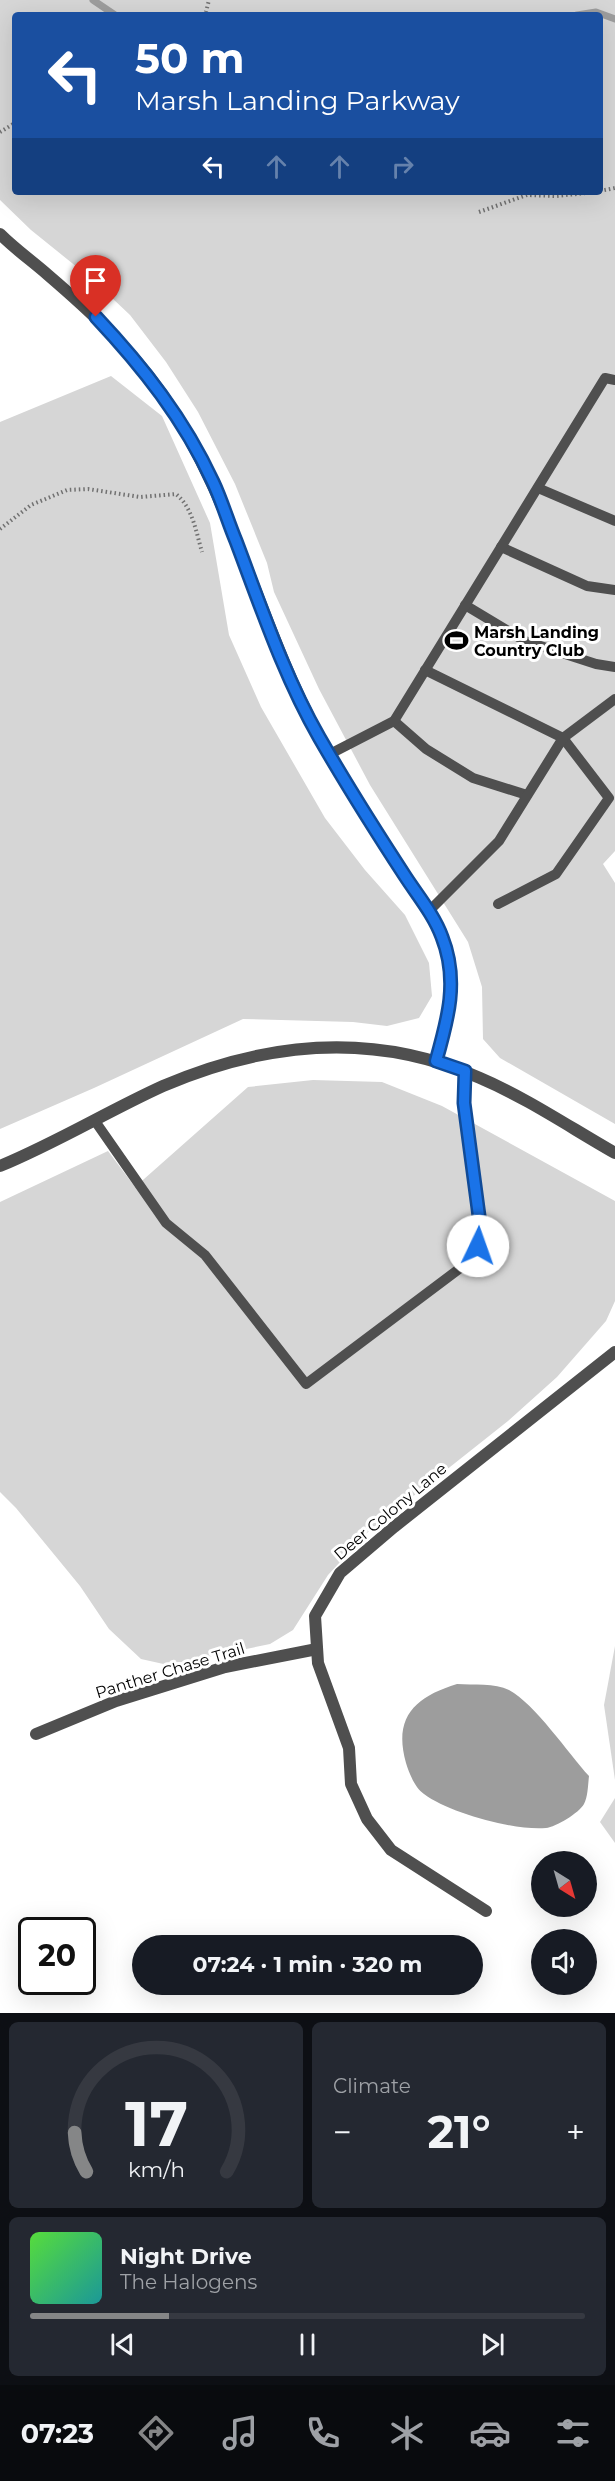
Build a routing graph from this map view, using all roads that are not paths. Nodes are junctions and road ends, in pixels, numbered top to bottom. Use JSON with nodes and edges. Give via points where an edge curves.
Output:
{"nodes":[{"id":1,"x":0,"y":234,"type":"edge"},
{"id":2,"x":615,"y":380,"type":"edge"},
{"id":3,"x":538,"y":488,"type":"junction"},
{"id":4,"x":615,"y":521,"type":"edge"},
{"id":5,"x":501,"y":547,"type":"junction"},
{"id":6,"x":615,"y":590,"type":"edge"},
{"id":7,"x":465,"y":605,"type":"junction"},
{"id":8,"x":615,"y":667,"type":"edge"},
{"id":9,"x":425,"y":670,"type":"junction"},
{"id":10,"x":615,"y":699,"type":"edge"},
{"id":11,"x":394,"y":721,"type":"junction"},
{"id":12,"x":563,"y":738,"type":"junction"},
{"id":13,"x":330,"y":754,"type":"junction"},
{"id":14,"x":527,"y":795,"type":"junction"},
{"id":15,"x":498,"y":904,"type":"dead end"},
{"id":16,"x":429,"y":911,"type":"junction"},
{"id":17,"x":436,"y":1061,"type":"junction"},
{"id":18,"x":465,"y":1071,"type":"junction"},
{"id":19,"x":95,"y":1120,"type":"junction"},
{"id":20,"x":615,"y":1153,"type":"edge"},
{"id":21,"x":0,"y":1166,"type":"edge"},
{"id":22,"x":615,"y":1352,"type":"edge"},
{"id":23,"x":317,"y":1649,"type":"junction"},
{"id":24,"x":36,"y":1734,"type":"dead end"},
{"id":25,"x":486,"y":1911,"type":"dead end"}],
"edges":[{"from":1,"to":13,"type":"street","via":[[96,317],[161,392],[190,436],[213,483],[293,685]]},
{"from":2,"to":3,"type":"lane","via":[[605,378]]},
{"from":3,"to":4,"type":"lane"},
{"from":3,"to":5,"type":"lane"},
{"from":5,"to":6,"type":"lane","via":[[587,586]]},
{"from":5,"to":7,"type":"lane"},
{"from":7,"to":8,"type":"lane","via":[[525,641]]},
{"from":7,"to":9,"type":"lane"},
{"from":9,"to":11,"type":"lane"},
{"from":9,"to":12,"type":"lane"},
{"from":10,"to":12,"type":"lane"},
{"from":11,"to":13,"type":"lane"},
{"from":11,"to":14,"type":"lane","via":[[426,749],[473,778]]},
{"from":12,"to":14,"type":"lane"},
{"from":12,"to":15,"type":"lane","via":[[609,798],[556,874]]},
{"from":13,"to":16,"type":"street"},
{"from":14,"to":16,"type":"lane","via":[[499,841]]},
{"from":16,"to":17,"type":"street","via":[[443,938],[451,969],[448,1018]]},
{"from":17,"to":18,"type":"street"},
{"from":17,"to":19,"type":"street","via":[[391,1050],[343,1046],[294,1048],[208,1069]]},
{"from":18,"to":19,"type":"lane","via":[[464,1103],[481,1231],[471,1260],[306,1384],[205,1256],[166,1223]]},
{"from":18,"to":20,"type":"street"},
{"from":19,"to":21,"type":"street"},
{"from":22,"to":23,"type":"street","name":"Deer Colony Lane","via":[[340,1573],[315,1616]]},
{"from":23,"to":24,"type":"street","name":"Panther Chase Trail","via":[[225,1667],[116,1701]]},
{"from":23,"to":25,"type":"street","name":"Deer Colony Lane","via":[[318,1663],[349,1748],[351,1784],[367,1819],[391,1851]]}]}
